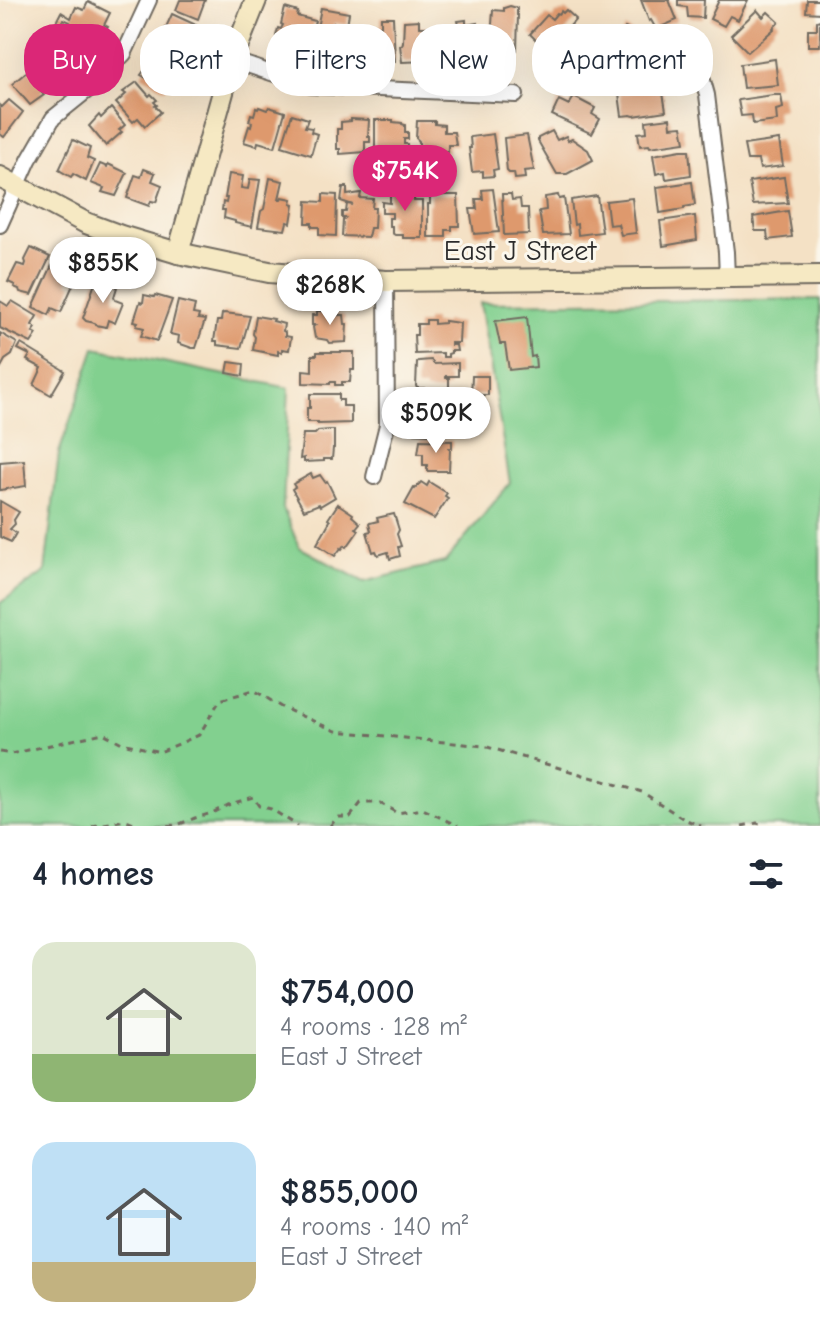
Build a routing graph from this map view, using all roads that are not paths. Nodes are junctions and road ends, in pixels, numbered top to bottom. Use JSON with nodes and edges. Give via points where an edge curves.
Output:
{"nodes":[{"id":1,"x":149,"y":0,"type":"edge"},
{"id":2,"x":256,"y":0,"type":"edge"},
{"id":3,"x":246,"y":24,"type":"edge"},
{"id":4,"x":250,"y":66,"type":"edge"},
{"id":5,"x":411,"y":90,"type":"edge"},
{"id":6,"x":222,"y":96,"type":"edge"},
{"id":7,"x":707,"y":96,"type":"edge"},
{"id":8,"x":9,"y":183,"type":"edge"},
{"id":9,"x":0,"y":225,"type":"edge"},
{"id":10,"x":178,"y":253,"type":"junction"},
{"id":11,"x":820,"y":276,"type":"edge"},
{"id":12,"x":727,"y":278,"type":"junction"},
{"id":13,"x":386,"y":281,"type":"junction"},
{"id":14,"x":374,"y":477,"type":"dead end"}],
"edges":[{"from":1,"to":8,"type":"street","via":[[124,54],[53,118]]},
{"from":2,"to":3,"type":"street"},
{"from":4,"to":5,"type":"street","via":[[311,86]]},
{"from":6,"to":10,"type":"street"},
{"from":7,"to":12,"type":"street"},
{"from":8,"to":9,"type":"street"},
{"from":8,"to":10,"type":"street","name":"East J Street","via":[[86,223]]},
{"from":10,"to":13,"type":"street","name":"East J Street","via":[[269,272]]},
{"from":11,"to":12,"type":"street","name":"East J Street"},
{"from":12,"to":13,"type":"street","name":"East J Street"},
{"from":13,"to":14,"type":"street","via":[[387,425]]}]}
